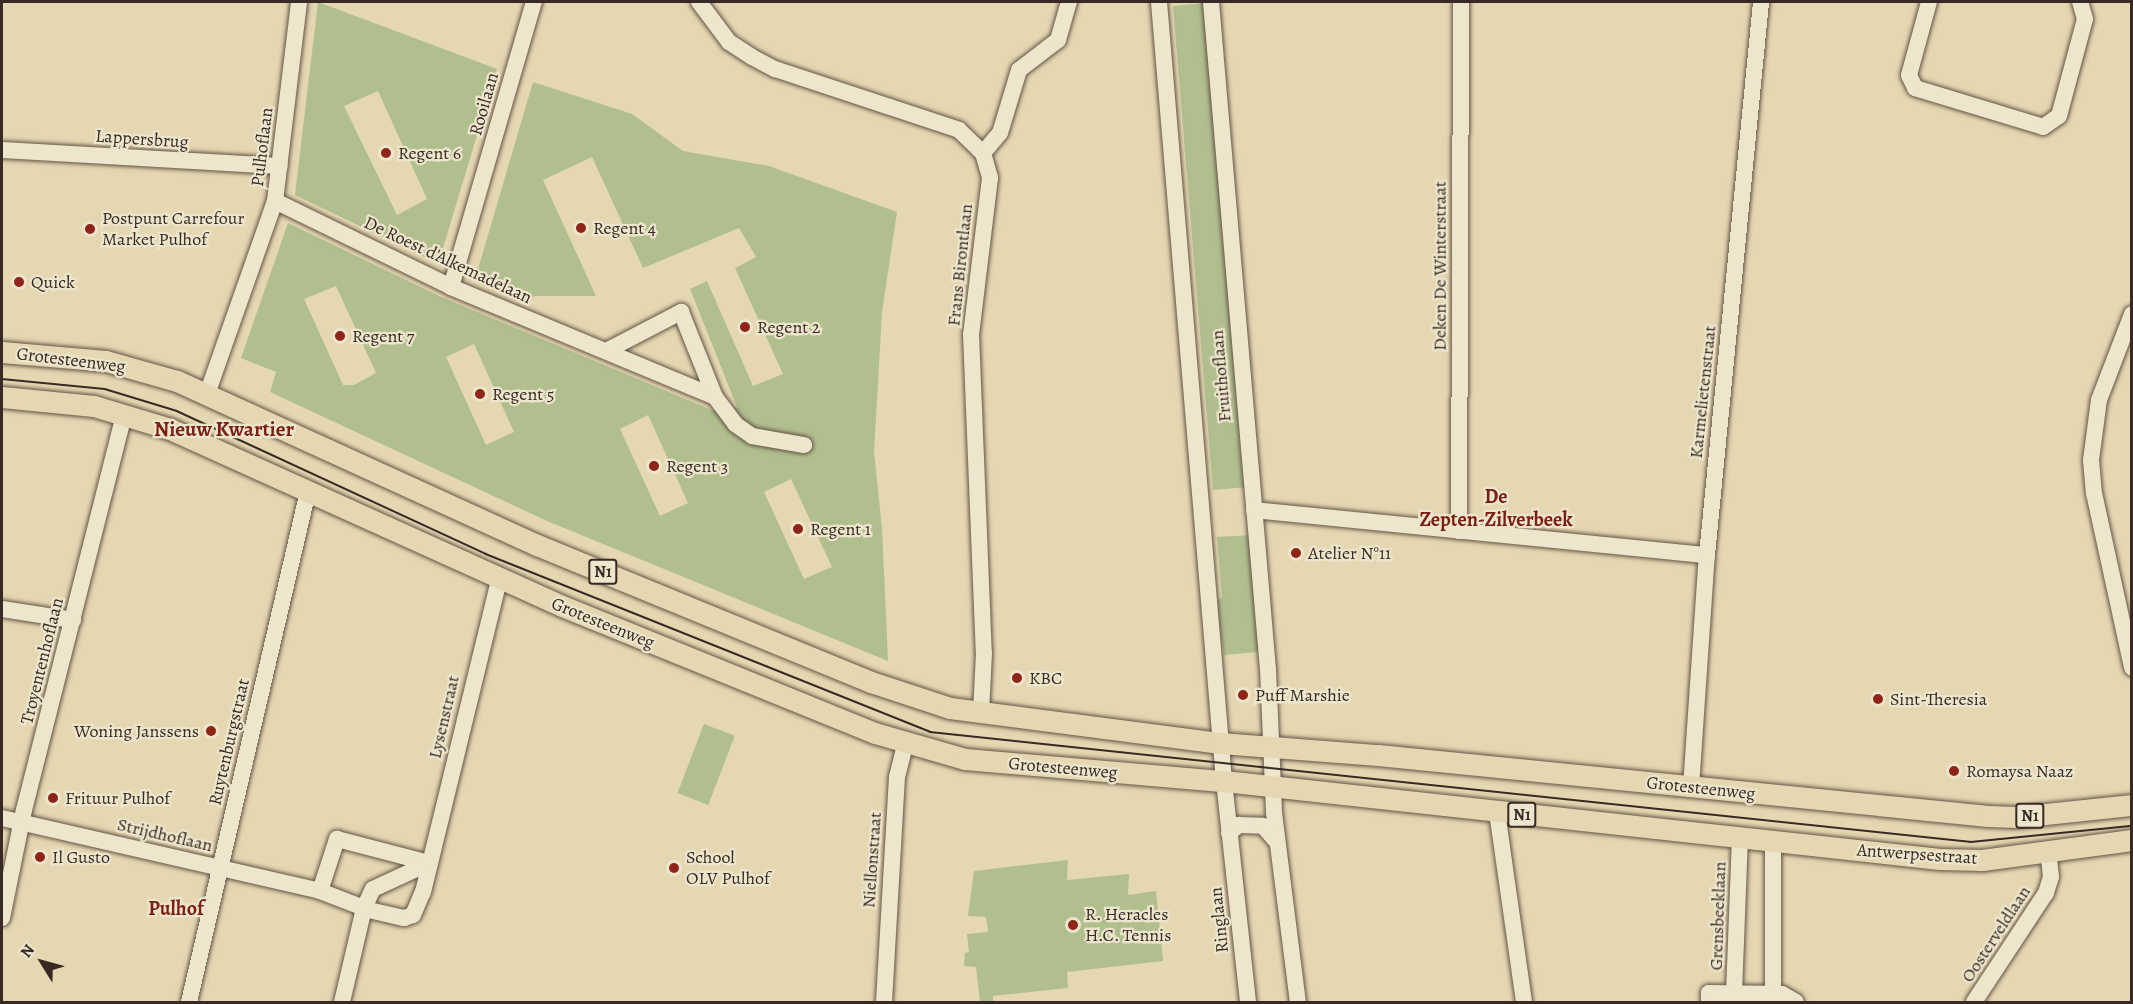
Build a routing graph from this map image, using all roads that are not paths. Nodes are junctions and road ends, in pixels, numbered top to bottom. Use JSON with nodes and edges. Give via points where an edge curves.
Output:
{"nodes":[{"id":1,"x":299,"y":2,"type":"edge"},
{"id":2,"x":534,"y":2,"type":"edge"},
{"id":3,"x":699,"y":2,"type":"edge"},
{"id":4,"x":1069,"y":2,"type":"edge"},
{"id":5,"x":1160,"y":2,"type":"edge"},
{"id":6,"x":1211,"y":2,"type":"edge"},
{"id":7,"x":1461,"y":2,"type":"edge"},
{"id":8,"x":1761,"y":2,"type":"edge"},
{"id":9,"x":1929,"y":2,"type":"edge"},
{"id":10,"x":2080,"y":2,"type":"edge"},
{"id":11,"x":2,"y":150,"type":"edge"},
{"id":12,"x":983,"y":153,"type":"junction"},
{"id":13,"x":280,"y":166,"type":"junction"},
{"id":14,"x":275,"y":201,"type":"junction"},
{"id":15,"x":451,"y":287,"type":"junction"},
{"id":16,"x":2132,"y":314,"type":"edge"},
{"id":17,"x":606,"y":351,"type":"junction"},
{"id":18,"x":2,"y":352,"type":"edge"},
{"id":19,"x":207,"y":394,"type":"junction"},
{"id":20,"x":715,"y":397,"type":"junction"},
{"id":21,"x":2,"y":398,"type":"edge"},
{"id":22,"x":124,"y":414,"type":"junction"},
{"id":23,"x":804,"y":445,"type":"dead end"},
{"id":24,"x":308,"y":491,"type":"junction"},
{"id":25,"x":1254,"y":510,"type":"junction"},
{"id":26,"x":1460,"y":531,"type":"junction"},
{"id":27,"x":1707,"y":555,"type":"junction"},
{"id":28,"x":499,"y":580,"type":"junction"},
{"id":29,"x":2,"y":609,"type":"edge"},
{"id":30,"x":73,"y":620,"type":"junction"},
{"id":31,"x":2132,"y":668,"type":"edge"},
{"id":32,"x":981,"y":712,"type":"junction"},
{"id":33,"x":1221,"y":743,"type":"junction"},
{"id":34,"x":905,"y":745,"type":"junction"},
{"id":35,"x":1270,"y":748,"type":"junction"},
{"id":36,"x":1224,"y":782,"type":"junction"},
{"id":37,"x":1691,"y":787,"type":"junction"},
{"id":38,"x":1272,"y":789,"type":"junction"},
{"id":39,"x":2132,"y":805,"type":"edge"},
{"id":40,"x":1497,"y":812,"type":"junction"},
{"id":41,"x":2,"y":818,"type":"edge"},
{"id":42,"x":22,"y":823,"type":"junction"},
{"id":43,"x":1229,"y":833,"type":"junction"},
{"id":44,"x":1740,"y":840,"type":"junction"},
{"id":45,"x":2132,"y":840,"type":"edge"},
{"id":46,"x":1773,"y":842,"type":"junction"},
{"id":47,"x":1278,"y":843,"type":"junction"},
{"id":48,"x":2048,"y":850,"type":"junction"},
{"id":49,"x":429,"y":863,"type":"junction"},
{"id":50,"x":220,"y":868,"type":"junction"},
{"id":51,"x":320,"y":891,"type":"junction"},
{"id":52,"x":364,"y":908,"type":"junction"},
{"id":53,"x":413,"y":915,"type":"joint"},
{"id":54,"x":2,"y":918,"type":"edge"},
{"id":55,"x":1734,"y":993,"type":"junction"},
{"id":56,"x":1773,"y":993,"type":"junction"},
{"id":57,"x":189,"y":1002,"type":"edge"},
{"id":58,"x":342,"y":1002,"type":"edge"},
{"id":59,"x":884,"y":1002,"type":"edge"},
{"id":60,"x":1248,"y":1002,"type":"edge"},
{"id":61,"x":1298,"y":1002,"type":"edge"},
{"id":62,"x":1524,"y":1002,"type":"edge"},
{"id":63,"x":1709,"y":1002,"type":"edge"},
{"id":64,"x":1796,"y":1002,"type":"edge"},
{"id":65,"x":1974,"y":1002,"type":"edge"}],
"edges":[{"from":1,"to":13,"type":"street","name":"Pulhoflaan"},
{"from":2,"to":15,"type":"street","name":"Rooilaan"},
{"from":3,"to":12,"type":"street","via":[[729,42],[752,57],[775,69],[959,130]]},
{"from":4,"to":12,"type":"street","via":[[1058,40],[1019,70],[1000,133]]},
{"from":5,"to":33,"type":"street","name":"Fruithoflaan"},
{"from":6,"to":25,"type":"street","name":"Fruithoflaan"},
{"from":7,"to":26,"type":"street","name":"Deken De Winterstraat"},
{"from":8,"to":27,"type":"street","name":"Karmelietenstraat"},
{"from":9,"to":10,"type":"street","via":[[1909,75],[1915,88],[2043,127],[2059,116],[2085,19]]},
{"from":11,"to":13,"type":"street","name":"Lappersbrug"},
{"from":12,"to":32,"type":"street","name":"Frans Birontlaan","via":[[990,178],[971,334],[984,653]]},
{"from":13,"to":14,"type":"street","name":"Pulhoflaan"},
{"from":14,"to":15,"type":"street","name":"De Roest d'Alkemadelaan"},
{"from":14,"to":19,"type":"street","name":"Pulhoflaan"},
{"from":15,"to":17,"type":"street","name":"De Roest d'Alkemadelaan"},
{"from":16,"to":31,"type":"street","via":[[2098,400],[2092,434],[2094,493]]},
{"from":17,"to":20,"type":"street","name":"De Roest d'Alkemadelaan"},
{"from":17,"to":20,"type":"street","via":[[681,312]]},
{"from":18,"to":19,"type":"main road","name":"Grotesteenweg","number":"N1","via":[[106,361],[153,373]]},
{"from":19,"to":32,"type":"main road","name":"Grotesteenweg","number":"N1","via":[[548,549],[871,682],[927,703]]},
{"from":20,"to":23,"type":"street","via":[[735,424],[752,436]]},
{"from":21,"to":22,"type":"main road","name":"Grotesteenweg","number":"N1","via":[[78,404]]},
{"from":22,"to":24,"type":"main road","name":"Grotesteenweg","number":"N1","via":[[170,429]]},
{"from":22,"to":30,"type":"street","name":"Troyentenhoflaan"},
{"from":24,"to":28,"type":"main road","name":"Grotesteenweg","number":"N1"},
{"from":24,"to":50,"type":"street","name":"Ruytenburgstraat"},
{"from":25,"to":26,"type":"street"},
{"from":25,"to":35,"type":"street","name":"Fruithoflaan","via":[[1268,669]]},
{"from":26,"to":27,"type":"street"},
{"from":27,"to":37,"type":"street","name":"Karmelietenstraat"},
{"from":28,"to":34,"type":"main road","name":"Grotesteenweg","number":"N1"},
{"from":28,"to":49,"type":"street","name":"Lysenstraat"},
{"from":29,"to":30,"type":"street"},
{"from":30,"to":42,"type":"street","name":"Troyentenhoflaan"},
{"from":32,"to":33,"type":"main road","name":"Grotesteenweg","number":"N1"},
{"from":33,"to":35,"type":"main road","number":"N1"},
{"from":33,"to":36,"type":"street","name":"Fruithoflaan"},
{"from":34,"to":36,"type":"main road","name":"Grotesteenweg","number":"N1","via":[[965,759]]},
{"from":34,"to":59,"type":"street","name":"Niellonstraat","via":[[897,777]]},
{"from":35,"to":37,"type":"main road","name":"Grotesteenweg","number":"N1","via":[[1378,754]]},
{"from":35,"to":38,"type":"street","name":"Fruithoflaan"},
{"from":36,"to":38,"type":"main road","number":"N1"},
{"from":36,"to":43,"type":"street","name":"Ringlaan"},
{"from":37,"to":39,"type":"main road","name":"Grotesteenweg","number":"N1","via":[[2017,817]]},
{"from":38,"to":40,"type":"main road","number":"N1"},
{"from":38,"to":47,"type":"street"},
{"from":40,"to":44,"type":"main road","number":"N1"},
{"from":40,"to":62,"type":"street"},
{"from":41,"to":42,"type":"street","name":"Strijdhoflaan"},
{"from":42,"to":50,"type":"street","name":"Strijdhoflaan"},
{"from":42,"to":54,"type":"street","name":"Troyentenhoflaan"},
{"from":43,"to":47,"type":"street","via":[[1239,825],[1263,826]]},
{"from":43,"to":60,"type":"street","name":"Ringlaan"},
{"from":44,"to":46,"type":"main road","number":"N1"},
{"from":44,"to":55,"type":"street","name":"Grensbeeklaan"},
{"from":45,"to":48,"type":"main road","name":"Antwerpsestraat","number":"N1"},
{"from":46,"to":48,"type":"main road","name":"Antwerpsestraat","number":"N1","via":[[1958,860]]},
{"from":46,"to":56,"type":"street"},
{"from":47,"to":61,"type":"street"},
{"from":48,"to":65,"type":"street","name":"Oosterveldlaan","via":[[2051,877],[2046,893]]},
{"from":49,"to":51,"type":"street","via":[[338,839]]},
{"from":49,"to":52,"type":"street","via":[[373,889]]},
{"from":49,"to":53,"type":"street","name":"Lysenstraat","via":[[419,908]]},
{"from":50,"to":51,"type":"street","name":"Strijdhoflaan"},
{"from":50,"to":57,"type":"street","name":"Ruytenburgstraat"},
{"from":51,"to":52,"type":"street","name":"Strijdhoflaan"},
{"from":52,"to":53,"type":"street","name":"Strijdhoflaan","via":[[404,918]]},
{"from":52,"to":58,"type":"street"},
{"from":55,"to":56,"type":"street"},
{"from":55,"to":63,"type":"street","via":[[1709,993]]},
{"from":56,"to":64,"type":"street"}]}
